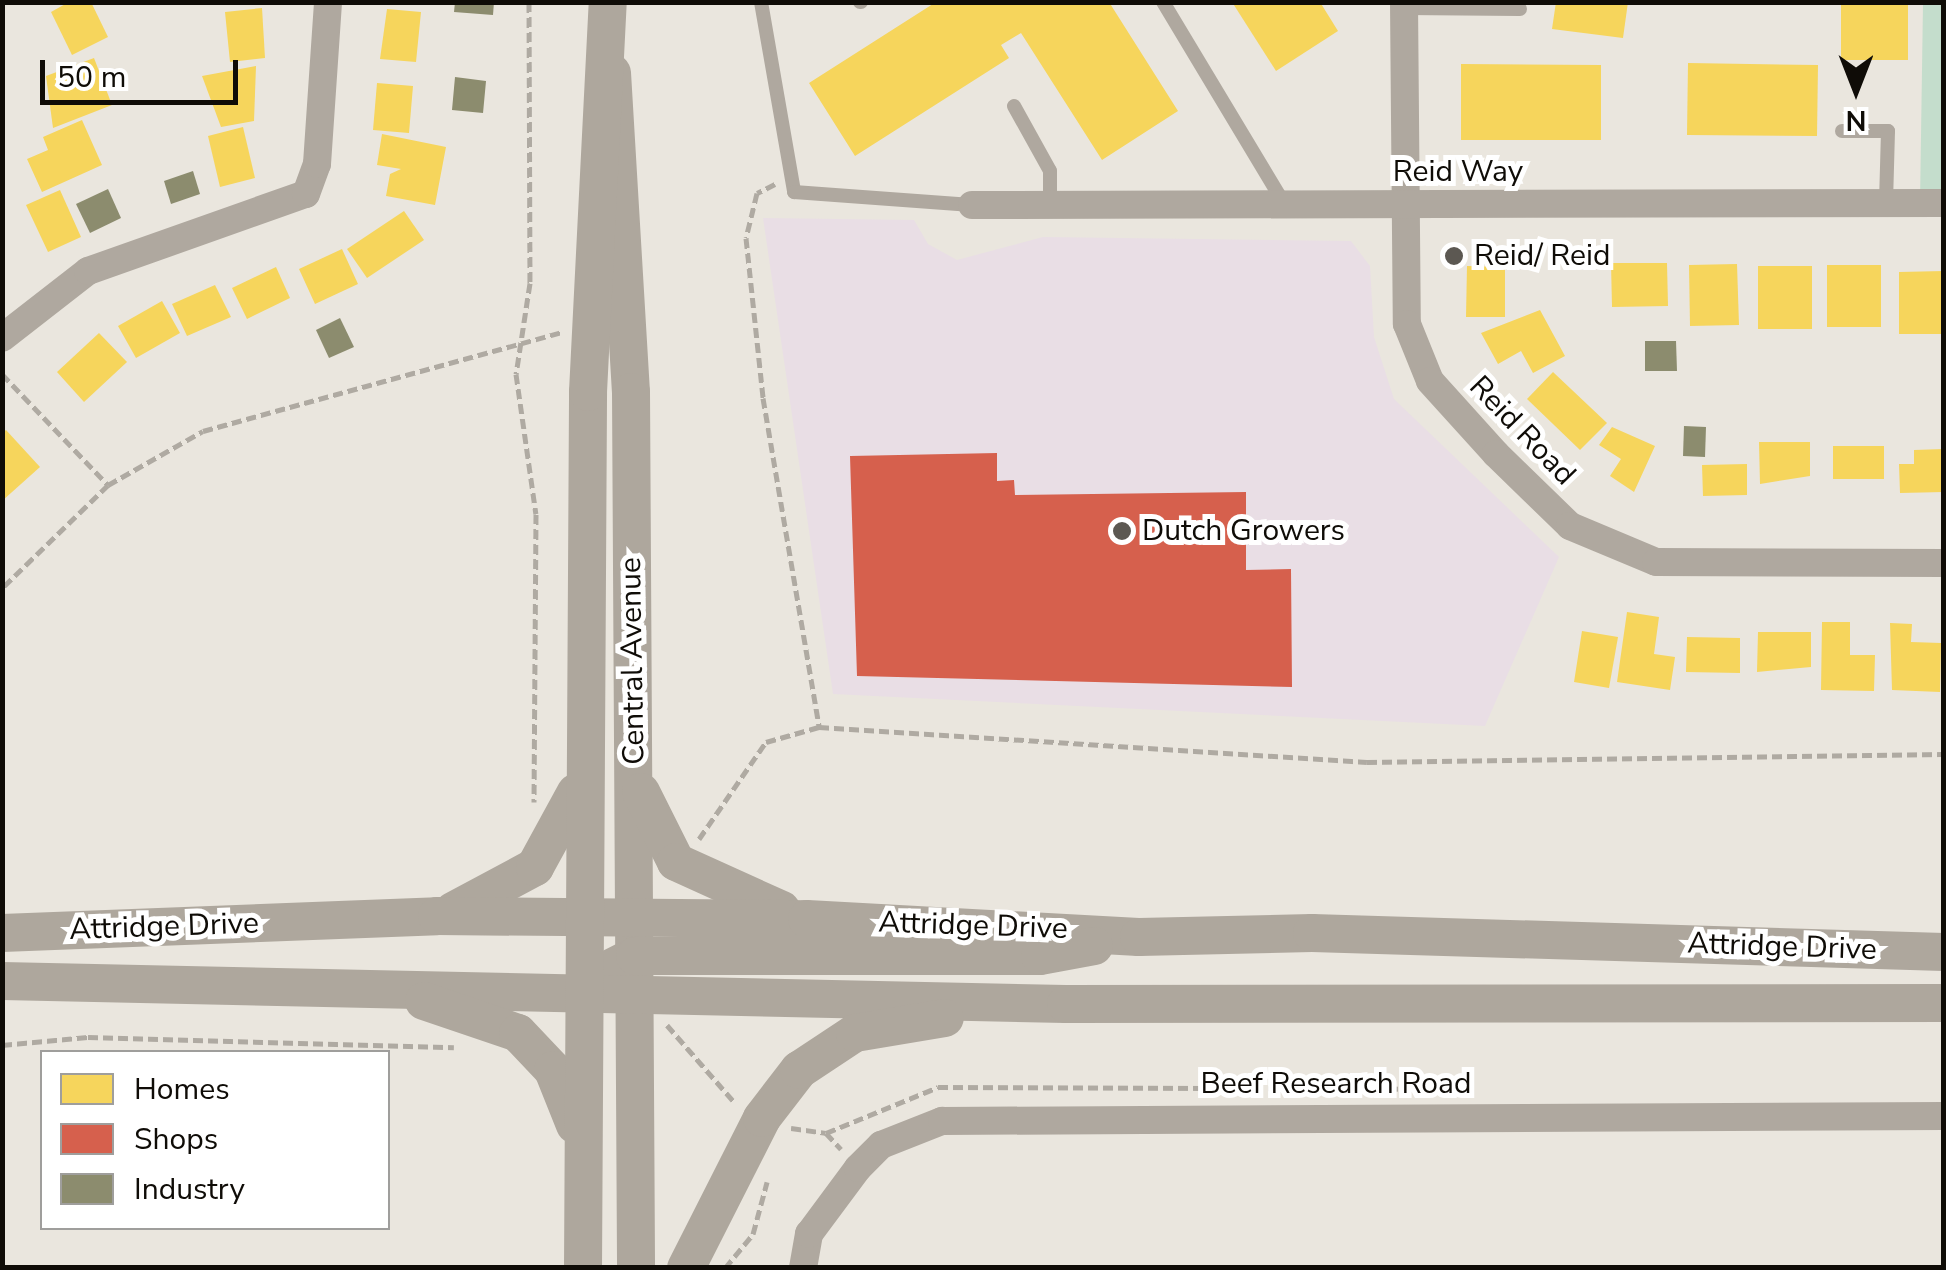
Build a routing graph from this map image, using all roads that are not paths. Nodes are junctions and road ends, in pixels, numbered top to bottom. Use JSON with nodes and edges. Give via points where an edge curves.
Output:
{"nodes":[{"id":1,"x":328,"y":2,"type":"edge"},
{"id":2,"x":608,"y":2,"type":"edge"},
{"id":3,"x":761,"y":2,"type":"edge"},
{"id":4,"x":1163,"y":2,"type":"edge"},
{"id":5,"x":1405,"y":5,"type":"edge"},
{"id":6,"x":1520,"y":9,"type":"dead end"},
{"id":7,"x":608,"y":56,"type":"junction"},
{"id":8,"x":1014,"y":106,"type":"dead end"},
{"id":9,"x":1842,"y":131,"type":"dead end"},
{"id":10,"x":1886,"y":203,"type":"junction"},
{"id":11,"x":1944,"y":203,"type":"edge"},
{"id":12,"x":1404,"y":204,"type":"junction"},
{"id":13,"x":972,"y":205,"type":"joint"},
{"id":14,"x":1050,"y":206,"type":"junction"},
{"id":15,"x":1285,"y":206,"type":"junction"},
{"id":16,"x":5,"y":331,"type":"edge"},
{"id":17,"x":1944,"y":563,"type":"edge"},
{"id":18,"x":582,"y":776,"type":"junction"},
{"id":19,"x":634,"y":777,"type":"junction"},
{"id":20,"x":437,"y":916,"type":"junction"},
{"id":21,"x":808,"y":919,"type":"junction"},
{"id":22,"x":584,"y":920,"type":"junction"},
{"id":23,"x":2,"y":933,"type":"edge"},
{"id":24,"x":1139,"y":937,"type":"junction"},
{"id":25,"x":1944,"y":952,"type":"edge"},
{"id":26,"x":635,"y":955,"type":"junction"},
{"id":27,"x":2,"y":981,"type":"edge"},
{"id":28,"x":372,"y":986,"type":"junction"},
{"id":29,"x":583,"y":990,"type":"junction"},
{"id":30,"x":1944,"y":1003,"type":"edge"},
{"id":31,"x":1066,"y":1004,"type":"junction"},
{"id":32,"x":1944,"y":1116,"type":"edge"},
{"id":33,"x":584,"y":1151,"type":"junction"},
{"id":34,"x":583,"y":1268,"type":"edge"},
{"id":35,"x":636,"y":1268,"type":"edge"},
{"id":36,"x":686,"y":1268,"type":"edge"},
{"id":37,"x":803,"y":1268,"type":"edge"}],
"edges":[{"from":1,"to":16,"type":"street","via":[[317,164],[306,194],[88,271]]},
{"from":2,"to":7,"type":"main road","name":"Central Avenue"},
{"from":3,"to":13,"type":"lane","via":[[794,192]]},
{"from":4,"to":15,"type":"lane"},
{"from":5,"to":6,"type":"lane"},
{"from":5,"to":12,"type":"street","name":"Reid Road"},
{"from":7,"to":18,"type":"main road","name":"Central Avenue","via":[[596,111]]},
{"from":7,"to":19,"type":"main road","name":"Central Avenue","via":[[622,132]]},
{"from":8,"to":14,"type":"lane","via":[[1050,171]]},
{"from":9,"to":10,"type":"lane","via":[[1888,131]]},
{"from":10,"to":11,"type":"street","name":"Reid Way"},
{"from":10,"to":12,"type":"street","name":"Reid Way"},
{"from":12,"to":15,"type":"street","name":"Reid Way"},
{"from":12,"to":17,"type":"street","name":"Reid Road","via":[[1406,324],[1419,362],[1570,526],[1656,562]]},
{"from":13,"to":14,"type":"street","name":"Reid Way"},
{"from":14,"to":15,"type":"street","name":"Reid Way"},
{"from":18,"to":20,"type":"main road","via":[[535,867]]},
{"from":18,"to":22,"type":"main road","name":"Central Avenue"},
{"from":19,"to":21,"type":"main road","via":[[676,862]]},
{"from":19,"to":26,"type":"main road","name":"Central Avenue"},
{"from":20,"to":22,"type":"main road","name":"Attridge Drive"},
{"from":20,"to":23,"type":"main road","name":"Attridge Drive"},
{"from":21,"to":24,"type":"main road","name":"Attridge Drive"},
{"from":21,"to":26,"type":"main road","name":"Attridge Drive"},
{"from":22,"to":26,"type":"main road","name":"Attridge Drive"},
{"from":22,"to":29,"type":"main road","name":"Central Avenue"},
{"from":24,"to":25,"type":"main road","name":"Attridge Drive","via":[[1312,933]]},
{"from":24,"to":26,"type":"main road","via":[[1040,956]]},
{"from":26,"to":29,"type":"main road","name":"Attridge Drive"},
{"from":26,"to":31,"type":"main road","name":"Attridge Drive"},
{"from":26,"to":35,"type":"main road","name":"Central Avenue"},
{"from":27,"to":28,"type":"main road","name":"Attridge Drive"},
{"from":28,"to":29,"type":"main road","name":"Attridge Drive"},
{"from":28,"to":33,"type":"main road","via":[[518,1032],[554,1070]]},
{"from":29,"to":33,"type":"main road","name":"Central Avenue"},
{"from":30,"to":31,"type":"main road","name":"Attridge Drive"},
{"from":31,"to":36,"type":"main road","via":[[903,1021],[820,1052],[762,1118]]},
{"from":32,"to":37,"type":"street","name":"Beef Research Road","via":[[942,1122],[881,1145],[858,1168],[809,1234]]},
{"from":33,"to":34,"type":"main road","name":"Central Avenue"}]}
